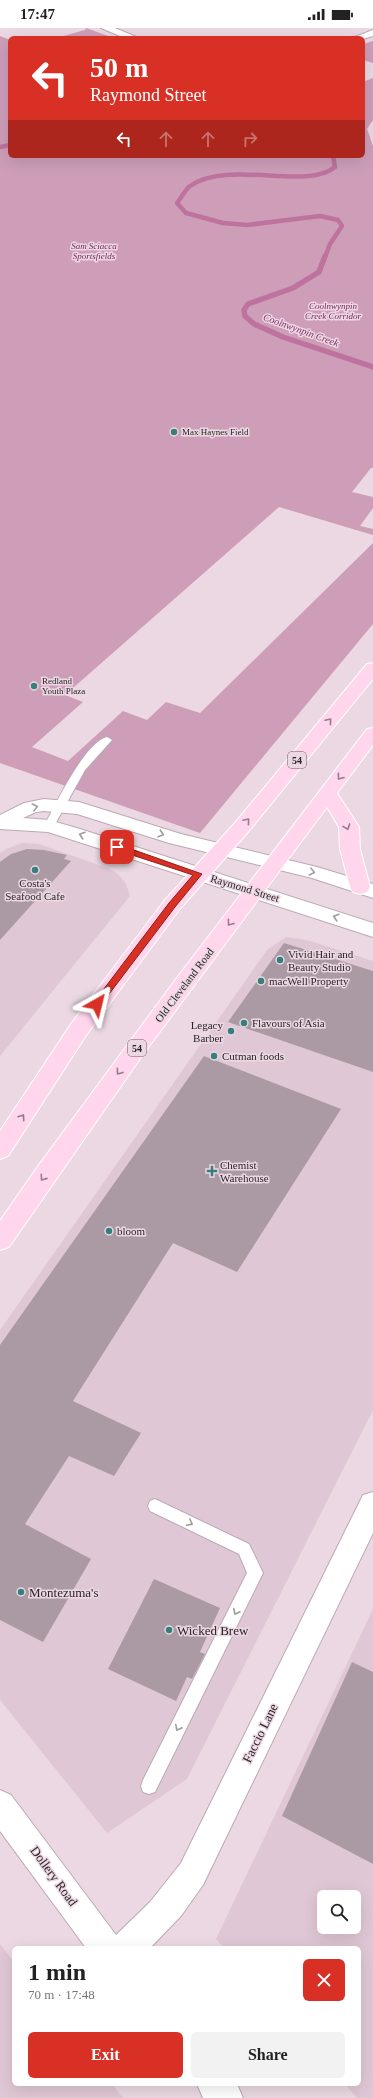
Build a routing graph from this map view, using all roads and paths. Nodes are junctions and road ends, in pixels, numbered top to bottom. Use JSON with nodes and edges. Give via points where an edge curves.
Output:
{"nodes":[{"id":1,"x":106,"y":28,"type":"edge"},
{"id":2,"x":373,"y":33,"type":"edge"},
{"id":3,"x":135,"y":34,"type":"edge"},
{"id":4,"x":363,"y":36,"type":"edge"},
{"id":5,"x":373,"y":668,"type":"edge"},
{"id":6,"x":373,"y":733,"type":"edge"},
{"id":7,"x":106,"y":740,"type":"dead end"},
{"id":8,"x":328,"y":793,"type":"junction"},
{"id":9,"x":61,"y":806,"type":"junction"},
{"id":10,"x":0,"y":823,"type":"edge"},
{"id":11,"x":49,"y":826,"type":"junction"},
{"id":12,"x":221,"y":850,"type":"junction"},
{"id":13,"x":275,"y":863,"type":"junction"},
{"id":14,"x":198,"y":874,"type":"junction"},
{"id":15,"x":367,"y":889,"type":"edge"},
{"id":16,"x":253,"y":891,"type":"junction"},
{"id":17,"x":373,"y":930,"type":"edge"},
{"id":18,"x":0,"y":1150,"type":"edge"},
{"id":19,"x":23,"y":1206,"type":"junction"},
{"id":20,"x":0,"y":1234,"type":"edge"},
{"id":21,"x":0,"y":1240,"type":"edge"},
{"id":22,"x":373,"y":1504,"type":"edge"},
{"id":23,"x":155,"y":1506,"type":"dead end"},
{"id":24,"x":149,"y":1786,"type":"dead end"},
{"id":25,"x":0,"y":1806,"type":"edge"},
{"id":26,"x":105,"y":1946,"type":"edge"},
{"id":27,"x":128,"y":1946,"type":"edge"},
{"id":28,"x":216,"y":2086,"type":"edge"},
{"id":29,"x":226,"y":2098,"type":"edge"}],
"edges":[{"from":1,"to":3,"type":"street","via":[[123,34]]},
{"from":2,"to":4,"type":"street"},
{"from":12,"to":5,"type":"main road","number":"54","one_way":true},
{"from":6,"to":8,"type":"main road","name":"Old Cleveland Road","number":"54","one_way":true},
{"from":7,"to":9,"type":"lane","via":[[86,760]]},
{"from":8,"to":13,"type":"main road","name":"Old Cleveland Road","number":"54"},
{"from":8,"to":15,"type":"main road","one_way":true,"via":[[349,827],[350,849]]},
{"from":10,"to":9,"type":"street","name":"Raymond Street","one_way":true,"via":[[31,807]]},
{"from":9,"to":11,"type":"lane"},
{"from":9,"to":12,"type":"street","name":"Raymond Street","one_way":true,"via":[[95,812],[176,839]]},
{"from":10,"to":11,"type":"street","name":"Raymond Street"},
{"from":14,"to":11,"type":"street","name":"Raymond Street","one_way":true},
{"from":12,"to":13,"type":"street","name":"Raymond Street"},
{"from":12,"to":14,"type":"main road","number":"54"},
{"from":13,"to":15,"type":"street","name":"Raymond Street","one_way":true},
{"from":13,"to":16,"type":"main road","name":"Old Cleveland Road","number":"54"},
{"from":14,"to":16,"type":"street","name":"Raymond Street"},
{"from":18,"to":14,"type":"main road","number":"54","one_way":true,"via":[[97,1004]]},
{"from":17,"to":16,"type":"street","name":"Raymond Street","one_way":true},
{"from":16,"to":19,"type":"main road","name":"Old Cleveland Road","number":"54","one_way":true},
{"from":19,"to":20,"type":"street"},
{"from":19,"to":21,"type":"main road","name":"Old Cleveland Road","number":"54"},
{"from":22,"to":27,"type":"street","name":"Faccio Lane","via":[[192,1874],[163,1913]]},
{"from":23,"to":24,"type":"lane","one_way":true,"via":[[244,1549],[255,1573]]},
{"from":25,"to":26,"type":"street","name":"Dollery Road"},
{"from":28,"to":29,"type":"street"}]}
